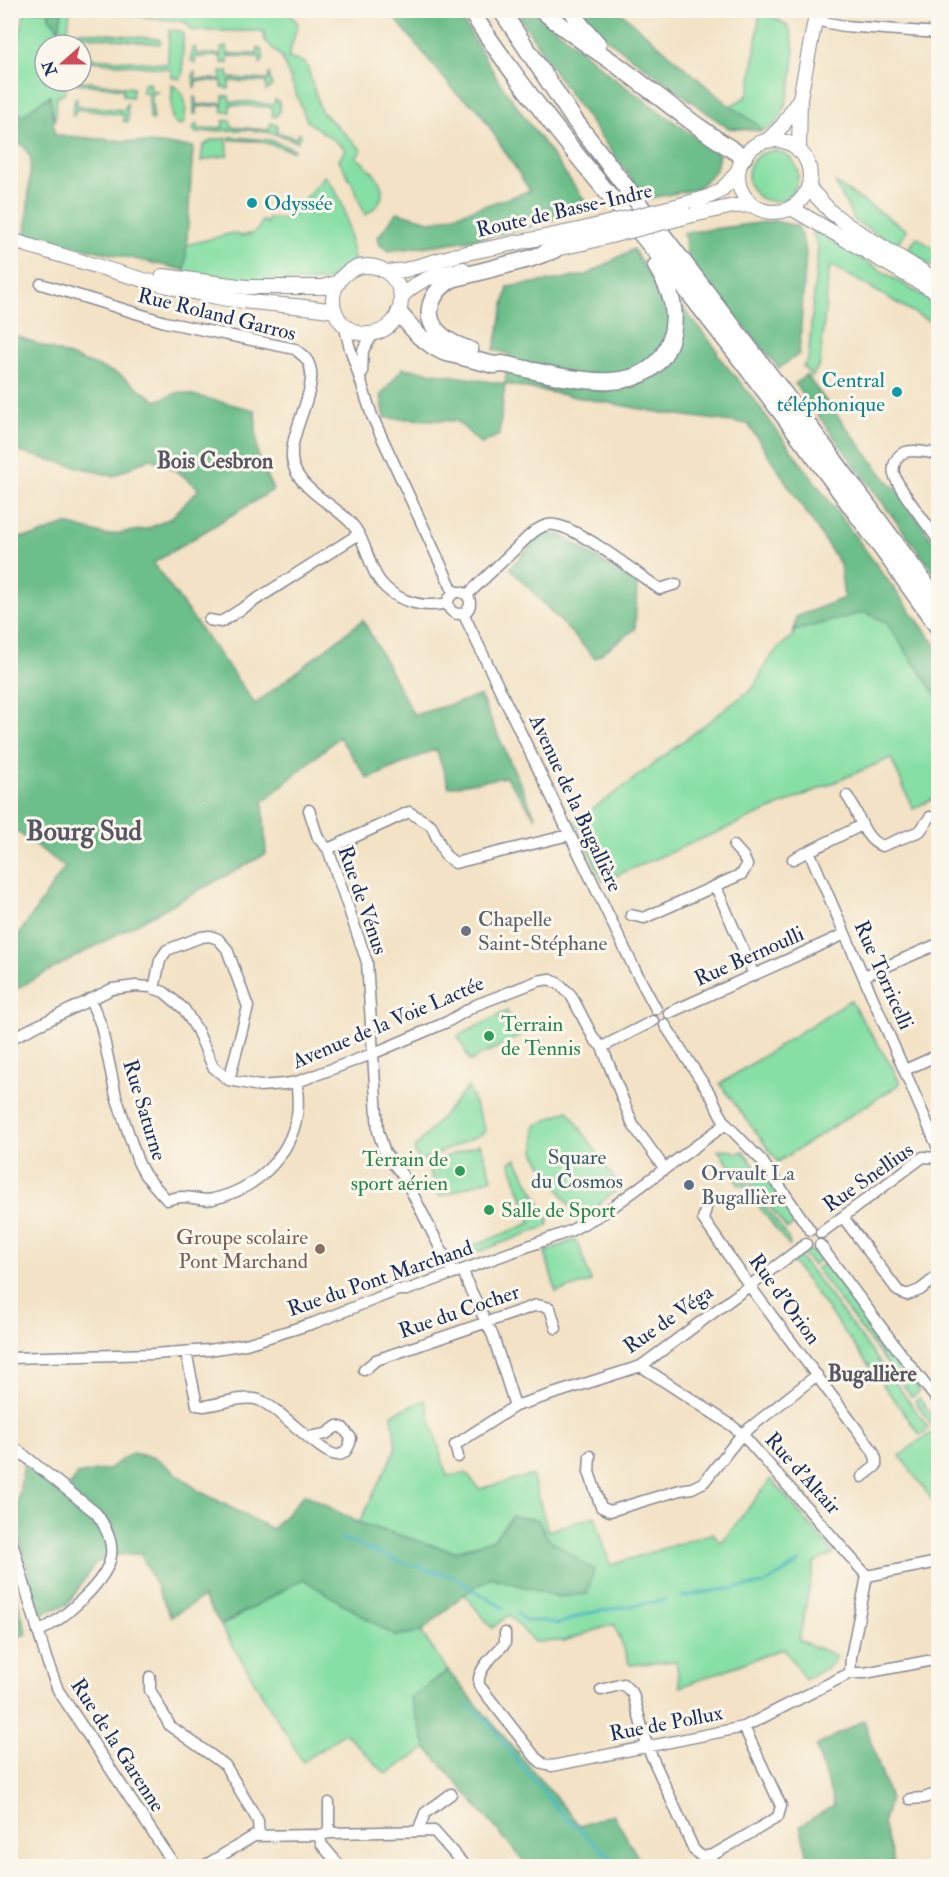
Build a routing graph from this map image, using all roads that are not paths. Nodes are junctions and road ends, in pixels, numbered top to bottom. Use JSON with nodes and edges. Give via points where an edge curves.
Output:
{"nodes":[{"id":1,"x":470,"y":10,"type":"edge"},
{"id":2,"x":501,"y":10,"type":"edge"},
{"id":3,"x":542,"y":10,"type":"edge"},
{"id":4,"x":572,"y":10,"type":"edge"},
{"id":5,"x":816,"y":15,"type":"edge"},
{"id":6,"x":939,"y":33,"type":"edge"},
{"id":7,"x":616,"y":65,"type":"junction"},
{"id":8,"x":800,"y":98,"type":"junction"},
{"id":9,"x":767,"y":141,"type":"junction"},
{"id":10,"x":799,"y":151,"type":"junction"},
{"id":11,"x":741,"y":163,"type":"junction"},
{"id":12,"x":808,"y":187,"type":"junction"},
{"id":13,"x":753,"y":205,"type":"junction"},
{"id":14,"x":791,"y":208,"type":"junction"},
{"id":15,"x":633,"y":224,"type":"junction"},
{"id":16,"x":581,"y":236,"type":"junction"},
{"id":17,"x":10,"y":240,"type":"edge"},
{"id":18,"x":554,"y":250,"type":"junction"},
{"id":19,"x":84,"y":261,"type":"junction"},
{"id":20,"x":388,"y":272,"type":"junction"},
{"id":21,"x":939,"y":281,"type":"edge"},
{"id":22,"x":339,"y":282,"type":"junction"},
{"id":23,"x":41,"y":284,"type":"dead end"},
{"id":24,"x":939,"y":293,"type":"edge"},
{"id":25,"x":400,"y":305,"type":"junction"},
{"id":26,"x":335,"y":311,"type":"junction"},
{"id":27,"x":345,"y":328,"type":"junction"},
{"id":28,"x":374,"y":333,"type":"junction"},
{"id":29,"x":503,"y":363,"type":"junction"},
{"id":30,"x":363,"y":388,"type":"junction"},
{"id":31,"x":939,"y":454,"type":"edge"},
{"id":32,"x":359,"y":534,"type":"junction"},
{"id":33,"x":939,"y":540,"type":"edge"},
{"id":34,"x":676,"y":584,"type":"dead end"},
{"id":35,"x":454,"y":593,"type":"junction"},
{"id":36,"x":467,"y":595,"type":"junction"},
{"id":37,"x":939,"y":601,"type":"edge"},
{"id":38,"x":447,"y":603,"type":"junction"},
{"id":39,"x":463,"y":613,"type":"junction"},
{"id":40,"x":209,"y":620,"type":"dead end"},
{"id":41,"x":939,"y":627,"type":"edge"},
{"id":42,"x":847,"y":795,"type":"dead end"},
{"id":43,"x":309,"y":810,"type":"dead end"},
{"id":44,"x":930,"y":818,"type":"dead end"},
{"id":45,"x":862,"y":825,"type":"junction"},
{"id":46,"x":569,"y":835,"type":"junction"},
{"id":47,"x":734,"y":846,"type":"dead end"},
{"id":48,"x":328,"y":849,"type":"junction"},
{"id":49,"x":809,"y":851,"type":"junction"},
{"id":50,"x":793,"y":859,"type":"dead end"},
{"id":51,"x":716,"y":886,"type":"junction"},
{"id":52,"x":631,"y":915,"type":"dead end"},
{"id":53,"x":845,"y":934,"type":"junction"},
{"id":54,"x":939,"y":944,"type":"edge"},
{"id":55,"x":754,"y":975,"type":"junction"},
{"id":56,"x":864,"y":976,"type":"junction"},
{"id":57,"x":154,"y":988,"type":"junction"},
{"id":58,"x":90,"y":999,"type":"junction"},
{"id":59,"x":656,"y":1009,"type":"junction"},
{"id":60,"x":669,"y":1013,"type":"junction"},
{"id":61,"x":653,"y":1021,"type":"junction"},
{"id":62,"x":665,"y":1025,"type":"junction"},
{"id":63,"x":10,"y":1039,"type":"edge"},
{"id":64,"x":602,"y":1047,"type":"junction"},
{"id":65,"x":372,"y":1054,"type":"junction"},
{"id":66,"x":939,"y":1055,"type":"edge"},
{"id":67,"x":905,"y":1070,"type":"junction"},
{"id":68,"x":229,"y":1080,"type":"junction"},
{"id":69,"x":297,"y":1082,"type":"junction"},
{"id":70,"x":726,"y":1124,"type":"junction"},
{"id":71,"x":939,"y":1148,"type":"edge"},
{"id":72,"x":939,"y":1158,"type":"edge"},
{"id":73,"x":665,"y":1169,"type":"junction"},
{"id":74,"x":709,"y":1197,"type":"dead end"},
{"id":75,"x":843,"y":1216,"type":"junction"},
{"id":76,"x":817,"y":1236,"type":"junction"},
{"id":77,"x":458,"y":1271,"type":"junction"},
{"id":78,"x":939,"y":1276,"type":"edge"},
{"id":79,"x":750,"y":1285,"type":"junction"},
{"id":80,"x":487,"y":1321,"type":"junction"},
{"id":81,"x":556,"y":1328,"type":"dead end"},
{"id":82,"x":186,"y":1352,"type":"junction"},
{"id":83,"x":10,"y":1358,"type":"edge"},
{"id":84,"x":641,"y":1366,"type":"junction"},
{"id":85,"x":364,"y":1370,"type":"dead end"},
{"id":86,"x":817,"y":1375,"type":"junction"},
{"id":87,"x":939,"y":1401,"type":"edge"},
{"id":88,"x":515,"y":1406,"type":"junction"},
{"id":89,"x":741,"y":1434,"type":"junction"},
{"id":90,"x":309,"y":1437,"type":"dead end"},
{"id":91,"x":10,"y":1444,"type":"edge"},
{"id":92,"x":590,"y":1456,"type":"dead end"},
{"id":93,"x":458,"y":1457,"type":"dead end"},
{"id":94,"x":862,"y":1477,"type":"dead end"},
{"id":95,"x":10,"y":1535,"type":"edge"},
{"id":96,"x":939,"y":1562,"type":"edge"},
{"id":97,"x":867,"y":1576,"type":"junction"},
{"id":98,"x":38,"y":1632,"type":"junction"},
{"id":99,"x":505,"y":1633,"type":"dead end"},
{"id":100,"x":939,"y":1659,"type":"edge"},
{"id":101,"x":850,"y":1673,"type":"junction"},
{"id":102,"x":150,"y":1677,"type":"dead end"},
{"id":103,"x":601,"y":1690,"type":"dead end"},
{"id":104,"x":744,"y":1727,"type":"junction"},
{"id":105,"x":647,"y":1746,"type":"junction"},
{"id":106,"x":939,"y":1793,"type":"edge"},
{"id":107,"x":451,"y":1794,"type":"dead end"},
{"id":108,"x":910,"y":1799,"type":"dead end"},
{"id":109,"x":329,"y":1803,"type":"dead end"},
{"id":110,"x":418,"y":1831,"type":"junction"},
{"id":111,"x":324,"y":1834,"type":"junction"},
{"id":112,"x":259,"y":1836,"type":"junction"},
{"id":113,"x":175,"y":1866,"type":"edge"},
{"id":114,"x":204,"y":1866,"type":"edge"},
{"id":115,"x":340,"y":1866,"type":"edge"},
{"id":116,"x":465,"y":1866,"type":"edge"}],
"edges":[{"from":1,"to":15,"type":"highway","via":[[522,84]]},
{"from":2,"to":37,"type":"highway","via":[[573,118]]},
{"from":3,"to":7,"type":"highway"},
{"from":4,"to":7,"type":"highway"},
{"from":5,"to":6,"type":"street","via":[[844,26]]},
{"from":5,"to":8,"type":"main road"},
{"from":7,"to":11,"type":"highway"},
{"from":8,"to":9,"type":"main road"},
{"from":8,"to":10,"type":"main road"},
{"from":9,"to":10,"type":"main road","via":[[789,143]]},
{"from":9,"to":11,"type":"main road","via":[[755,146]]},
{"from":10,"to":12,"type":"main road","via":[[809,168]]},
{"from":11,"to":13,"type":"main road","via":[[741,189]]},
{"from":11,"to":16,"type":"main road","name":"Route de Basse-Indre","bridge":true,"via":[[718,194]]},
{"from":12,"to":14,"type":"main road"},
{"from":12,"to":21,"type":"main road","via":[[856,231]]},
{"from":13,"to":14,"type":"main road","via":[[772,212]]},
{"from":13,"to":16,"type":"main road","name":"Route de Basse-Indre","bridge":true},
{"from":14,"to":24,"type":"main road"},
{"from":15,"to":29,"type":"highway","via":[[638,241],[666,283],[673,306],[673,330],[658,362],[644,373],[606,382]]},
{"from":15,"to":41,"type":"highway","via":[[767,394]]},
{"from":16,"to":18,"type":"main road","name":"Route de Basse-Indre"},
{"from":16,"to":20,"type":"main road","name":"Route de Basse-Indre","via":[[457,255]]},
{"from":17,"to":19,"type":"main road"},
{"from":18,"to":25,"type":"main road","name":"Route de Basse-Indre","via":[[427,277],[414,285]]},
{"from":18,"to":29,"type":"highway","via":[[452,279],[431,300],[429,314],[441,335]]},
{"from":19,"to":22,"type":"main road","via":[[246,287],[323,287]]},
{"from":19,"to":26,"type":"main road","via":[[116,273],[215,297]]},
{"from":20,"to":22,"type":"main road","via":[[360,267]]},
{"from":20,"to":25,"type":"main road","via":[[398,287]]},
{"from":22,"to":26,"type":"main road"},
{"from":23,"to":32,"type":"street","name":"Rue Roland Garros","via":[[165,322],[295,349],[308,362],[312,379],[291,451],[293,466],[302,481],[349,520]]},
{"from":25,"to":28,"type":"main road","via":[[392,324]]},
{"from":25,"to":29,"type":"highway","via":[[419,336],[443,352],[495,365]]},
{"from":26,"to":27,"type":"main road"},
{"from":27,"to":28,"type":"main road"},
{"from":27,"to":30,"type":"street"},
{"from":28,"to":30,"type":"street","via":[[363,350]]},
{"from":30,"to":35,"type":"street","via":[[372,416]]},
{"from":31,"to":33,"type":"street","via":[[903,452],[896,459],[894,475]]},
{"from":32,"to":38,"type":"street","name":"Rue Roland Garros","via":[[375,572],[395,595],[425,605]]},
{"from":32,"to":40,"type":"street","via":[[221,622]]},
{"from":34,"to":36,"type":"street","via":[[660,589],[591,542],[554,524],[530,535]]},
{"from":35,"to":36,"type":"street"},
{"from":35,"to":38,"type":"street"},
{"from":36,"to":39,"type":"street","via":[[470,605]]},
{"from":38,"to":39,"type":"street","via":[[453,612]]},
{"from":39,"to":46,"type":"street","name":"Avenue de la Bugallière"},
{"from":42,"to":45,"type":"street"},
{"from":43,"to":48,"type":"street","name":"Rue de Vénus","via":[[318,838]]},
{"from":44,"to":45,"type":"street","via":[[920,831],[882,846]]},
{"from":45,"to":49,"type":"street"},
{"from":46,"to":48,"type":"street","via":[[455,863],[445,855],[431,825],[410,812]]},
{"from":46,"to":59,"type":"street","name":"Avenue de la Bugallière"},
{"from":47,"to":51,"type":"street","via":[[747,865],[742,874]]},
{"from":48,"to":65,"type":"street","name":"Rue de Vénus","via":[[367,962]]},
{"from":49,"to":50,"type":"street"},
{"from":49,"to":53,"type":"street","name":"Rue Torricelli"},
{"from":51,"to":52,"type":"street","via":[[644,918]]},
{"from":51,"to":55,"type":"street"},
{"from":53,"to":55,"type":"street","name":"Rue Bernoulli"},
{"from":53,"to":56,"type":"street","name":"Rue Torricelli"},
{"from":54,"to":56,"type":"street"},
{"from":55,"to":60,"type":"street","name":"Rue Bernoulli"},
{"from":56,"to":67,"type":"street","name":"Rue Torricelli"},
{"from":57,"to":58,"type":"street","via":[[112,989]]},
{"from":57,"to":68,"type":"street","via":[[184,1009],[213,1067]]},
{"from":57,"to":68,"type":"street","via":[[159,960],[167,950],[210,936],[227,950],[248,1007]]},
{"from":58,"to":63,"type":"street"},
{"from":58,"to":69,"type":"street","name":"Rue Saturne","via":[[101,1025],[116,1096],[138,1162],[167,1200],[181,1196],[211,1200],[241,1189],[264,1174],[291,1136],[298,1113]]},
{"from":59,"to":60,"type":"street"},
{"from":59,"to":61,"type":"street"},
{"from":60,"to":62,"type":"street"},
{"from":61,"to":62,"type":"street"},
{"from":61,"to":64,"type":"street"},
{"from":62,"to":70,"type":"street"},
{"from":64,"to":65,"type":"street","name":"Avenue de la Voie Lactée","via":[[571,995],[549,979],[476,1005],[447,1022]]},
{"from":64,"to":73,"type":"street","via":[[633,1125]]},
{"from":65,"to":69,"type":"street","name":"Avenue de la Voie Lactée"},
{"from":65,"to":77,"type":"street","name":"Rue de Vénus","via":[[378,1131],[386,1153]]},
{"from":66,"to":67,"type":"street"},
{"from":67,"to":71,"type":"street","name":"Rue Torricelli"},
{"from":68,"to":69,"type":"street","name":"Avenue de la Voie Lactée","via":[[259,1086]]},
{"from":70,"to":73,"type":"street","name":"Rue du Pont Marchand"},
{"from":70,"to":76,"type":"street","via":[[762,1161]]},
{"from":72,"to":75,"type":"street","name":"Rue Snellius","via":[[923,1157]]},
{"from":73,"to":77,"type":"street","name":"Rue du Pont Marchand","via":[[607,1211],[570,1231]]},
{"from":74,"to":79,"type":"street","name":"Rue d'Orion","via":[[703,1219]]},
{"from":75,"to":76,"type":"street","name":"Rue Snellius"},
{"from":75,"to":78,"type":"street","via":[[898,1291],[907,1295]]},
{"from":76,"to":79,"type":"street","name":"Rue de Véga","via":[[805,1236],[806,1244]]},
{"from":76,"to":87,"type":"street"},
{"from":77,"to":80,"type":"street","name":"Rue de Vénus"},
{"from":77,"to":82,"type":"street","name":"Rue du Pont Marchand","via":[[246,1344]]},
{"from":79,"to":84,"type":"street","name":"Rue de Véga"},
{"from":79,"to":86,"type":"street","name":"Rue d'Orion"},
{"from":80,"to":81,"type":"street","name":"Rue du Cocher","via":[[537,1305],[550,1308]]},
{"from":80,"to":85,"type":"street","name":"Rue du Cocher","via":[[376,1360]]},
{"from":80,"to":88,"type":"street","name":"Rue de Vénus"},
{"from":82,"to":83,"type":"street","name":"Rue du Pont Marchand"},
{"from":82,"to":90,"type":"street","via":[[197,1405],[256,1399],[270,1404]]},
{"from":84,"to":88,"type":"street","name":"Rue de Véga"},
{"from":84,"to":89,"type":"street","name":"Rue d'Altair"},
{"from":86,"to":89,"type":"street"},
{"from":86,"to":94,"type":"street","name":"Rue d'Orion","via":[[876,1459],[876,1466]]},
{"from":88,"to":93,"type":"street","name":"Rue de Véga","via":[[455,1445]]},
{"from":89,"to":92,"type":"street","via":[[705,1482],[610,1511],[601,1507],[589,1472]]},
{"from":89,"to":97,"type":"street","name":"Rue d'Altair"},
{"from":91,"to":98,"type":"street","via":[[96,1513],[110,1541],[110,1559],[101,1577],[74,1606]]},
{"from":95,"to":98,"type":"street","name":"Rue de la Garenne"},
{"from":96,"to":97,"type":"street"},
{"from":97,"to":101,"type":"street"},
{"from":98,"to":113,"type":"street","name":"Rue de la Garenne","via":[[58,1690]]},
{"from":99,"to":105,"type":"street","name":"Rue de Pollux","via":[[505,1643],[481,1671],[479,1685],[543,1764],[552,1766]]},
{"from":100,"to":101,"type":"street"},
{"from":101,"to":104,"type":"street","name":"Rue de Pollux"},
{"from":102,"to":112,"type":"street","via":[[154,1700],[170,1726],[225,1765],[258,1821]]},
{"from":103,"to":105,"type":"street","via":[[623,1684],[633,1694]]},
{"from":104,"to":105,"type":"street","name":"Rue de Pollux"},
{"from":104,"to":105,"type":"street","via":[[781,1806],[778,1817],[713,1855],[702,1857],[694,1850]]},
{"from":106,"to":108,"type":"street"},
{"from":107,"to":110,"type":"street","via":[[425,1813]]},
{"from":109,"to":111,"type":"street"},
{"from":110,"to":111,"type":"street"},
{"from":110,"to":116,"type":"street","via":[[434,1831]]},
{"from":111,"to":112,"type":"street"},
{"from":111,"to":115,"type":"street","via":[[322,1845]]},
{"from":112,"to":114,"type":"street"}]}
